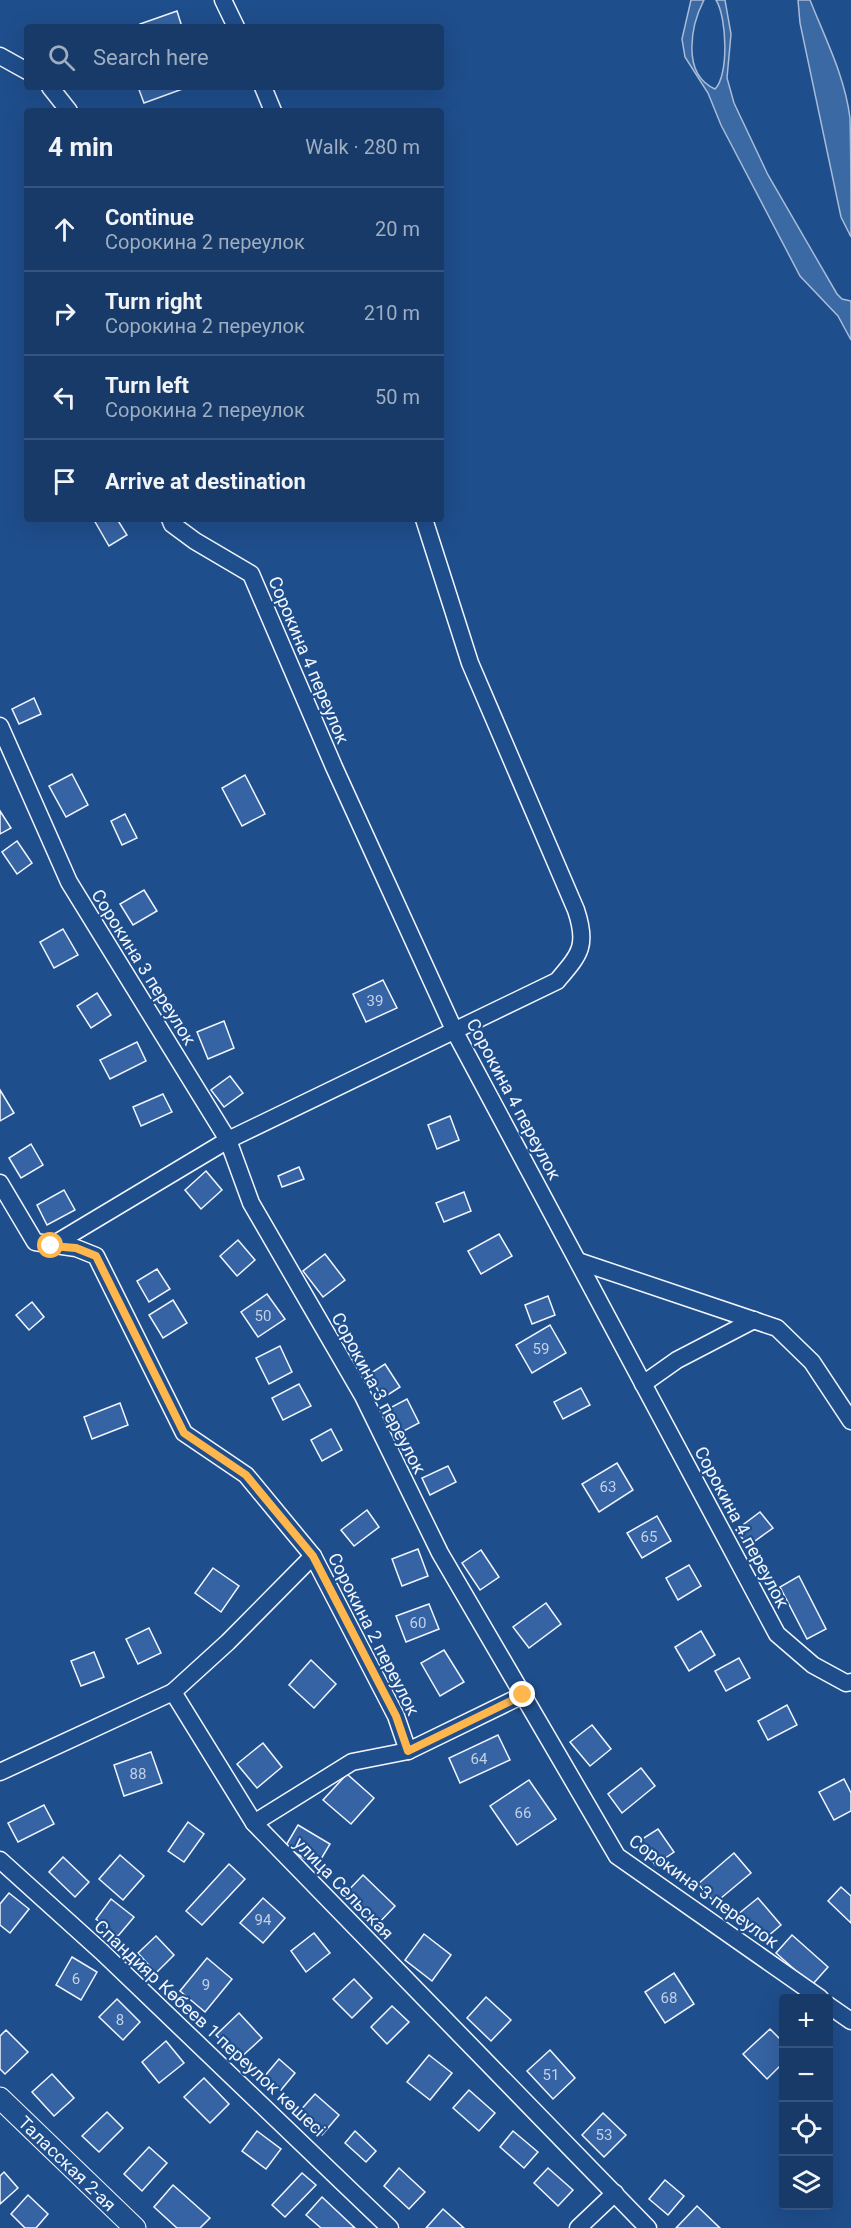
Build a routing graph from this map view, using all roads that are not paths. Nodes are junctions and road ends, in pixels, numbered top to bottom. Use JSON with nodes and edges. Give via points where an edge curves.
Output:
{"nodes":[{"id":1,"x":223,"y":0,"type":"edge"},
{"id":2,"x":235,"y":24,"type":"edge"},
{"id":3,"x":0,"y":56,"type":"edge"},
{"id":4,"x":24,"y":69,"type":"edge"},
{"id":5,"x":52,"y":90,"type":"edge"},
{"id":6,"x":264,"y":90,"type":"edge"},
{"id":7,"x":67,"y":108,"type":"edge"},
{"id":8,"x":272,"y":108,"type":"edge"},
{"id":9,"x":171,"y":522,"type":"edge"},
{"id":10,"x":425,"y":522,"type":"edge"},
{"id":11,"x":0,"y":726,"type":"edge"},
{"id":12,"x":455,"y":1032,"type":"junction"},
{"id":13,"x":228,"y":1140,"type":"junction"},
{"id":14,"x":0,"y":1183,"type":"edge"},
{"id":15,"x":51,"y":1246,"type":"junction"},
{"id":16,"x":578,"y":1261,"type":"junction"},
{"id":17,"x":754,"y":1320,"type":"junction"},
{"id":18,"x":643,"y":1384,"type":"junction"},
{"id":19,"x":851,"y":1421,"type":"edge"},
{"id":20,"x":313,"y":1556,"type":"junction"},
{"id":21,"x":851,"y":1682,"type":"edge"},
{"id":22,"x":173,"y":1692,"type":"junction"},
{"id":23,"x":523,"y":1695,"type":"junction"},
{"id":24,"x":408,"y":1751,"type":"junction"},
{"id":25,"x":0,"y":1772,"type":"edge"},
{"id":26,"x":254,"y":1823,"type":"junction"},
{"id":27,"x":0,"y":1860,"type":"edge"},
{"id":28,"x":814,"y":1994,"type":"edge"},
{"id":29,"x":833,"y":2008,"type":"edge"},
{"id":30,"x":851,"y":2021,"type":"edge"},
{"id":31,"x":0,"y":2098,"type":"edge"},
{"id":32,"x":615,"y":2193,"type":"junction"},
{"id":33,"x":135,"y":2228,"type":"edge"},
{"id":34,"x":390,"y":2228,"type":"edge"},
{"id":35,"x":578,"y":2228,"type":"edge"},
{"id":36,"x":648,"y":2228,"type":"edge"}],
"edges":[{"from":1,"to":2,"type":"street"},
{"from":3,"to":4,"type":"street"},
{"from":5,"to":7,"type":"street"},
{"from":6,"to":8,"type":"street"},
{"from":9,"to":12,"type":"street","name":"Сорокина 4 переулок","via":[[251,574]]},
{"from":10,"to":12,"type":"street","via":[[470,663],[584,933],[577,958],[557,981]]},
{"from":11,"to":13,"type":"street","name":"Сорокина 3 переулок","via":[[69,882]]},
{"from":12,"to":13,"type":"street"},
{"from":12,"to":16,"type":"street","name":"Сорокина 4 переулок"},
{"from":13,"to":15,"type":"street"},
{"from":13,"to":23,"type":"street","name":"Сорокина 3 переулок","via":[[251,1203],[363,1396],[440,1553]]},
{"from":14,"to":15,"type":"street","name":"Сорокина 2 переулок","via":[[35,1242]]},
{"from":15,"to":20,"type":"street","name":"Сорокина 2 переулок","via":[[76,1248],[96,1256],[184,1433],[246,1475]]},
{"from":16,"to":17,"type":"street"},
{"from":16,"to":18,"type":"street","name":"Сорокина 4 переулок"},
{"from":17,"to":18,"type":"street","via":[[677,1360]]},
{"from":17,"to":19,"type":"street","via":[[777,1328],[812,1362]]},
{"from":18,"to":21,"type":"street","name":"Сорокина 4 переулок","via":[[777,1635],[813,1665]]},
{"from":20,"to":22,"type":"street"},
{"from":20,"to":24,"type":"street","name":"Сорокина 2 переулок","via":[[396,1716]]},
{"from":22,"to":25,"type":"street"},
{"from":22,"to":26,"type":"street","name":"улица Сельская"},
{"from":23,"to":24,"type":"street"},
{"from":23,"to":28,"type":"street","name":"Сорокина 3 переулок","via":[[617,1856]]},
{"from":24,"to":26,"type":"street","via":[[352,1762]]},
{"from":26,"to":32,"type":"street","name":"улица Сельская"},
{"from":27,"to":34,"type":"street","name":"Спандияр Көбеев 1 переулок көшесі","via":[[145,1992]]},
{"from":29,"to":30,"type":"street"},
{"from":31,"to":33,"type":"street","name":"Таласская 2-ая"},
{"from":32,"to":35,"type":"street"},
{"from":32,"to":36,"type":"street","name":"улица Сельская"}]}
